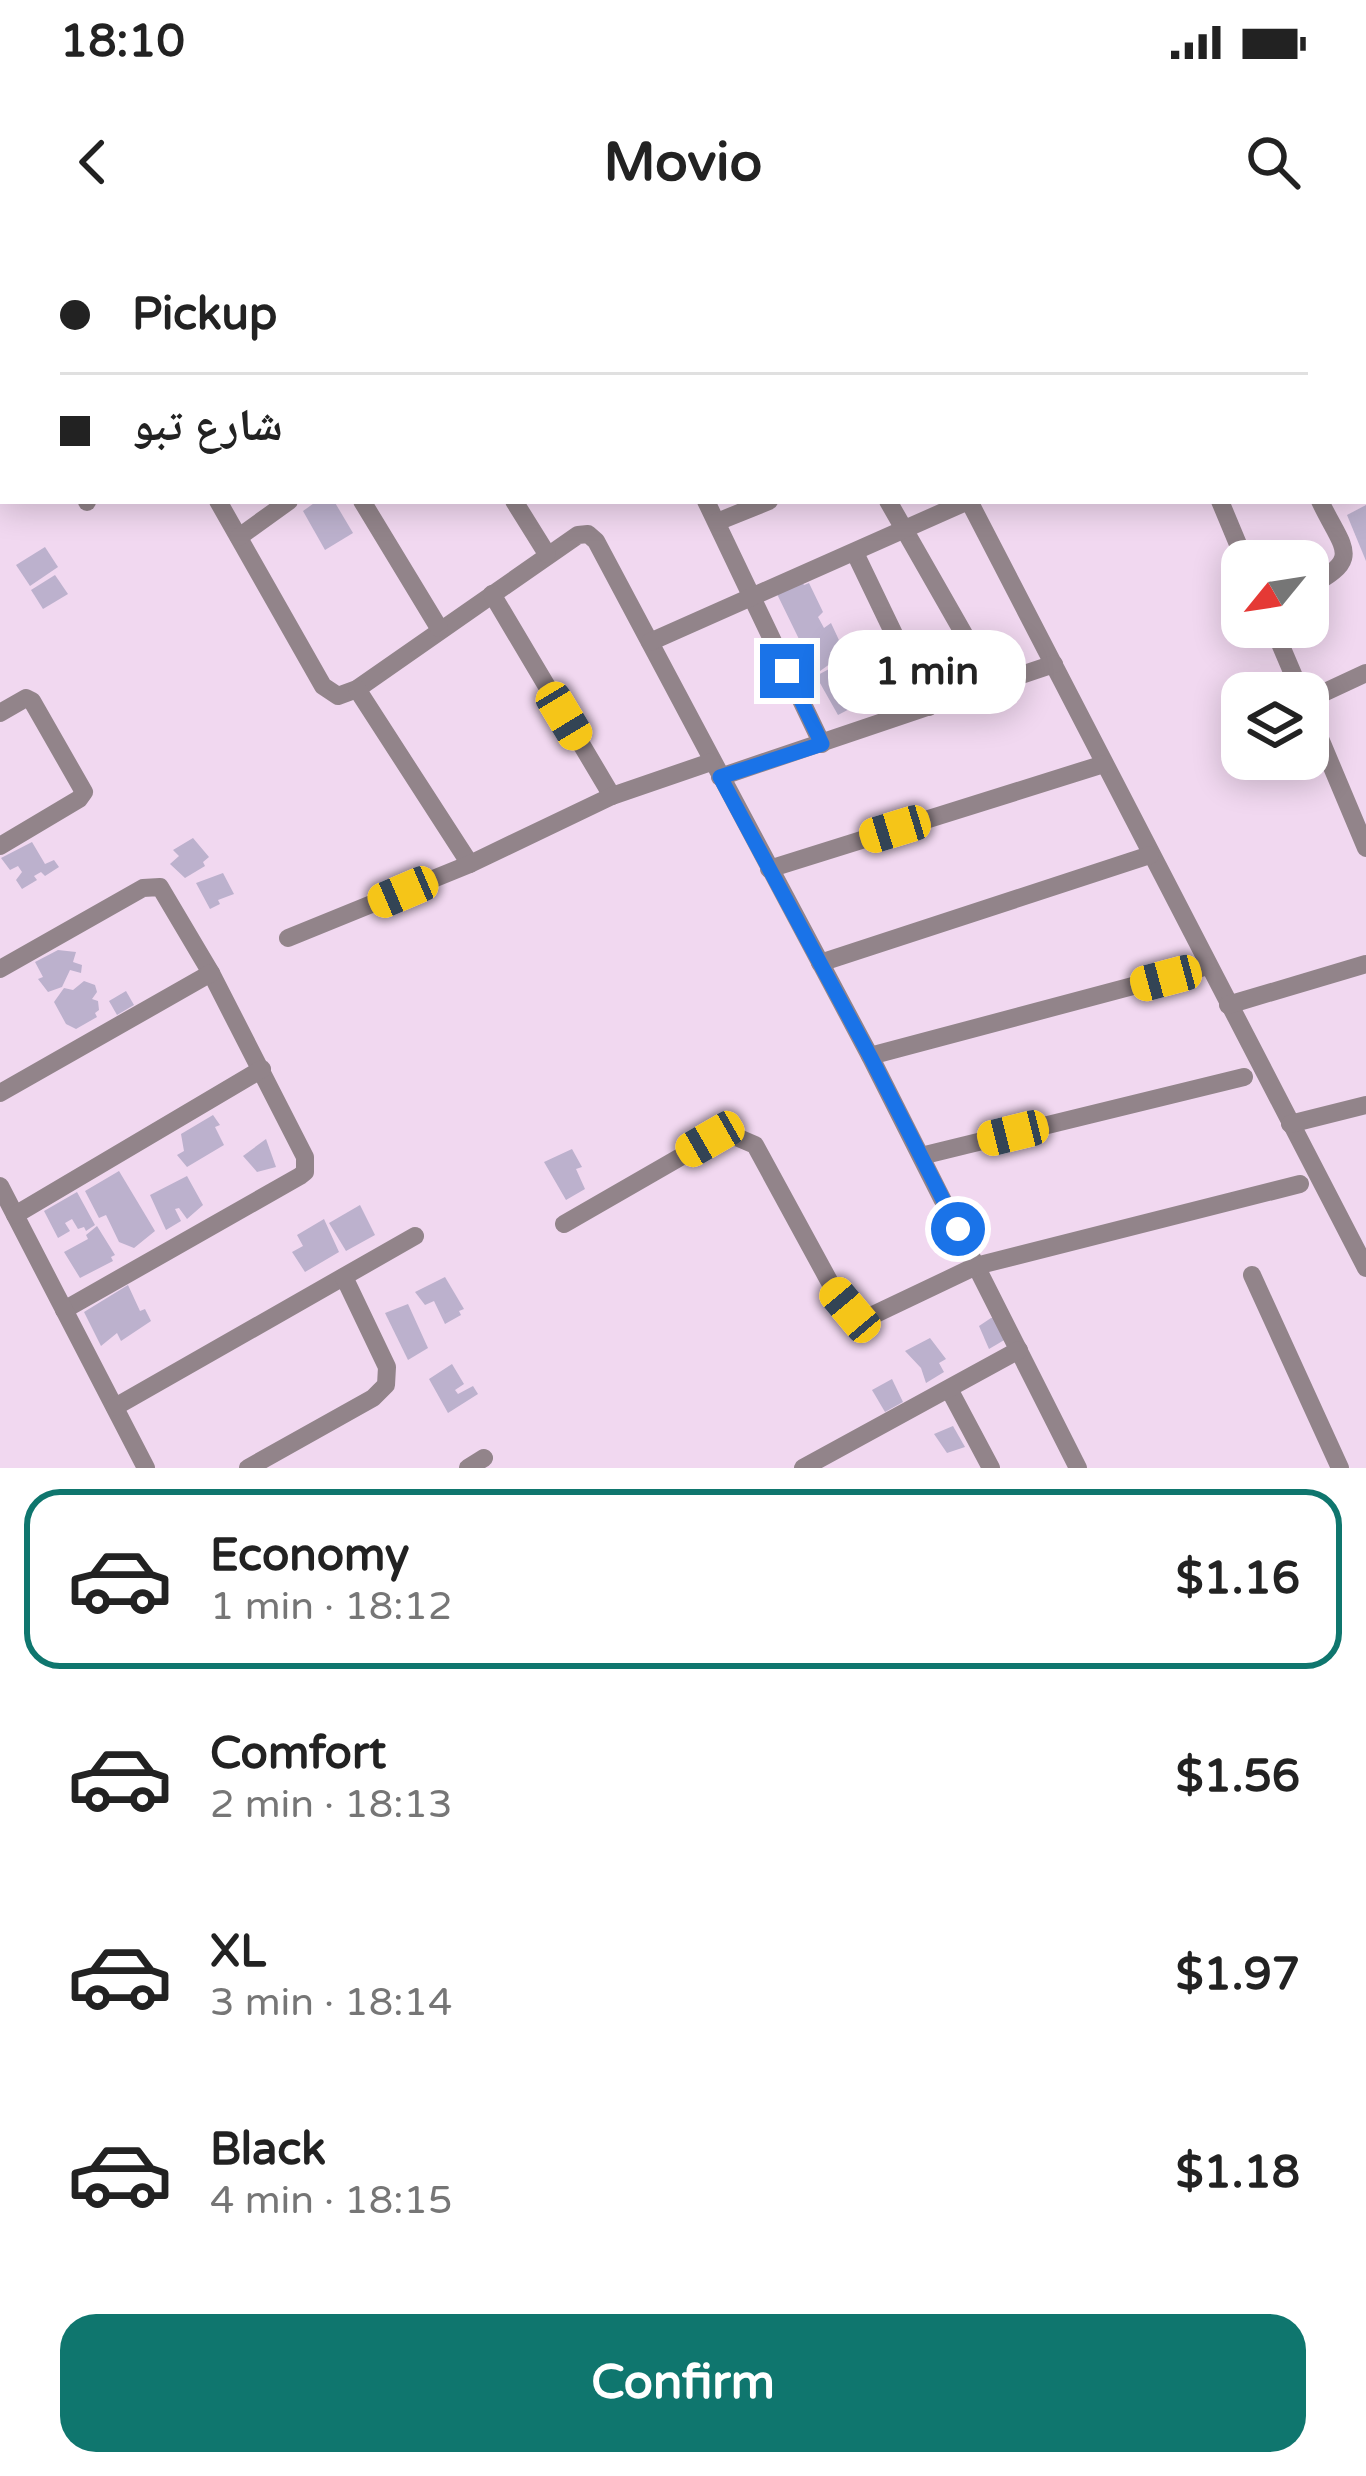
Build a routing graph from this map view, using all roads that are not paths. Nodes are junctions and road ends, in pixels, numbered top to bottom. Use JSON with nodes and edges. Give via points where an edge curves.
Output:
{"nodes":[{"id":1,"x":220,"y":504,"type":"edge"},
{"id":2,"x":285,"y":504,"type":"edge"},
{"id":3,"x":364,"y":504,"type":"edge"},
{"id":4,"x":516,"y":504,"type":"edge"},
{"id":5,"x":708,"y":504,"type":"edge"},
{"id":6,"x":762,"y":504,"type":"edge"},
{"id":7,"x":890,"y":504,"type":"edge"},
{"id":8,"x":961,"y":504,"type":"edge"},
{"id":9,"x":970,"y":504,"type":"edge"},
{"id":10,"x":1221,"y":504,"type":"edge"},
{"id":11,"x":1321,"y":504,"type":"edge"},
{"id":12,"x":717,"y":522,"type":"junction"},
{"id":13,"x":904,"y":530,"type":"junction"},
{"id":14,"x":239,"y":537,"type":"junction"},
{"id":15,"x":1236,"y":540,"type":"edge"},
{"id":16,"x":855,"y":553,"type":"junction"},
{"id":17,"x":547,"y":554,"type":"junction"},
{"id":18,"x":1329,"y":576,"type":"edge"},
{"id":19,"x":492,"y":595,"type":"junction"},
{"id":20,"x":751,"y":599,"type":"junction"},
{"id":21,"x":439,"y":628,"type":"junction"},
{"id":22,"x":650,"y":642,"type":"junction"},
{"id":23,"x":1054,"y":664,"type":"junction"},
{"id":24,"x":1366,"y":674,"type":"edge"},
{"id":25,"x":993,"y":685,"type":"junction"},
{"id":26,"x":357,"y":688,"type":"junction"},
{"id":27,"x":1329,"y":691,"type":"edge"},
{"id":28,"x":929,"y":707,"type":"junction"},
{"id":29,"x":0,"y":713,"type":"edge"},
{"id":30,"x":822,"y":744,"type":"junction"},
{"id":31,"x":1329,"y":760,"type":"edge"},
{"id":32,"x":1104,"y":764,"type":"junction"},
{"id":33,"x":715,"y":770,"type":"junction"},
{"id":34,"x":612,"y":796,"type":"junction"},
{"id":35,"x":0,"y":846,"type":"edge"},
{"id":36,"x":1366,"y":848,"type":"edge"},
{"id":37,"x":1150,"y":855,"type":"junction"},
{"id":38,"x":470,"y":864,"type":"junction"},
{"id":39,"x":769,"y":868,"type":"junction"},
{"id":40,"x":288,"y":938,"type":"dead end"},
{"id":41,"x":820,"y":963,"type":"junction"},
{"id":42,"x":1366,"y":964,"type":"edge"},
{"id":43,"x":1208,"y":967,"type":"junction"},
{"id":44,"x":0,"y":969,"type":"edge"},
{"id":45,"x":211,"y":973,"type":"junction"},
{"id":46,"x":1228,"y":1005,"type":"junction"},
{"id":47,"x":870,"y":1056,"type":"junction"},
{"id":48,"x":262,"y":1070,"type":"junction"},
{"id":49,"x":1244,"y":1077,"type":"dead end"},
{"id":50,"x":0,"y":1093,"type":"edge"},
{"id":51,"x":1366,"y":1105,"type":"edge"},
{"id":52,"x":1290,"y":1124,"type":"junction"},
{"id":53,"x":921,"y":1156,"type":"junction"},
{"id":54,"x":1300,"y":1184,"type":"dead end"},
{"id":55,"x":0,"y":1186,"type":"edge"},
{"id":56,"x":15,"y":1215,"type":"junction"},
{"id":57,"x":564,"y":1224,"type":"dead end"},
{"id":58,"x":415,"y":1236,"type":"dead end"},
{"id":59,"x":1365,"y":1263,"type":"edge"},
{"id":60,"x":976,"y":1266,"type":"junction"},
{"id":61,"x":1252,"y":1275,"type":"dead end"},
{"id":62,"x":344,"y":1277,"type":"junction"},
{"id":63,"x":64,"y":1310,"type":"junction"},
{"id":64,"x":1019,"y":1350,"type":"junction"},
{"id":65,"x":949,"y":1389,"type":"junction"},
{"id":66,"x":115,"y":1407,"type":"junction"},
{"id":67,"x":839,"y":1459,"type":"edge"},
{"id":68,"x":146,"y":1468,"type":"edge"},
{"id":69,"x":248,"y":1468,"type":"edge"},
{"id":70,"x":803,"y":1468,"type":"edge"},
{"id":71,"x":991,"y":1468,"type":"edge"},
{"id":72,"x":1078,"y":1468,"type":"edge"},
{"id":73,"x":1340,"y":1468,"type":"edge"}],
"edges":[{"from":1,"to":14,"type":"street"},
{"from":2,"to":14,"type":"street"},
{"from":3,"to":21,"type":"street"},
{"from":4,"to":17,"type":"street"},
{"from":5,"to":12,"type":"street"},
{"from":6,"to":12,"type":"street"},
{"from":7,"to":13,"type":"street"},
{"from":8,"to":13,"type":"street"},
{"from":9,"to":23,"type":"street"},
{"from":10,"to":15,"type":"street"},
{"from":11,"to":18,"type":"street","via":[[1345,553]]},
{"from":12,"to":20,"type":"street"},
{"from":13,"to":16,"type":"street"},
{"from":13,"to":25,"type":"street"},
{"from":14,"to":26,"type":"street","via":[[323,686],[338,695]]},
{"from":16,"to":20,"type":"street"},
{"from":16,"to":28,"type":"street"},
{"from":17,"to":19,"type":"street"},
{"from":17,"to":22,"type":"street","via":[[588,533]]},
{"from":19,"to":21,"type":"street"},
{"from":19,"to":34,"type":"street"},
{"from":20,"to":22,"type":"street"},
{"from":20,"to":30,"type":"street"},
{"from":21,"to":26,"type":"street"},
{"from":22,"to":33,"type":"street"},
{"from":23,"to":25,"type":"street"},
{"from":23,"to":32,"type":"street"},
{"from":24,"to":27,"type":"street"},
{"from":25,"to":28,"type":"street"},
{"from":26,"to":38,"type":"street"},
{"from":28,"to":30,"type":"street"},
{"from":29,"to":35,"type":"street","via":[[32,700],[84,792]]},
{"from":30,"to":33,"type":"street"},
{"from":31,"to":36,"type":"street"},
{"from":32,"to":37,"type":"street"},
{"from":32,"to":39,"type":"street"},
{"from":33,"to":34,"type":"street"},
{"from":33,"to":39,"type":"street"},
{"from":34,"to":38,"type":"street"},
{"from":37,"to":41,"type":"street"},
{"from":37,"to":43,"type":"street"},
{"from":38,"to":40,"type":"street"},
{"from":39,"to":41,"type":"street"},
{"from":41,"to":47,"type":"street"},
{"from":42,"to":46,"type":"street"},
{"from":43,"to":46,"type":"street"},
{"from":43,"to":47,"type":"street"},
{"from":44,"to":45,"type":"street","via":[[152,886],[166,892]]},
{"from":45,"to":48,"type":"street"},
{"from":45,"to":50,"type":"street"},
{"from":46,"to":52,"type":"street"},
{"from":47,"to":53,"type":"street"},
{"from":48,"to":56,"type":"street"},
{"from":48,"to":63,"type":"street","via":[[305,1172]]},
{"from":49,"to":53,"type":"street"},
{"from":51,"to":52,"type":"street"},
{"from":52,"to":59,"type":"street"},
{"from":53,"to":60,"type":"street"},
{"from":54,"to":60,"type":"street"},
{"from":55,"to":56,"type":"street"},
{"from":56,"to":63,"type":"street"},
{"from":57,"to":60,"type":"street","via":[[710,1139],[734,1136],[755,1145],[850,1310],[872,1316]]},
{"from":58,"to":62,"type":"street"},
{"from":60,"to":64,"type":"street"},
{"from":61,"to":73,"type":"street"},
{"from":62,"to":66,"type":"street"},
{"from":62,"to":69,"type":"street","via":[[387,1367],[386,1385]]},
{"from":63,"to":66,"type":"street"},
{"from":64,"to":65,"type":"street"},
{"from":64,"to":72,"type":"street"},
{"from":65,"to":67,"type":"street"},
{"from":65,"to":71,"type":"street"},
{"from":66,"to":68,"type":"street"},
{"from":67,"to":70,"type":"street"}]}
